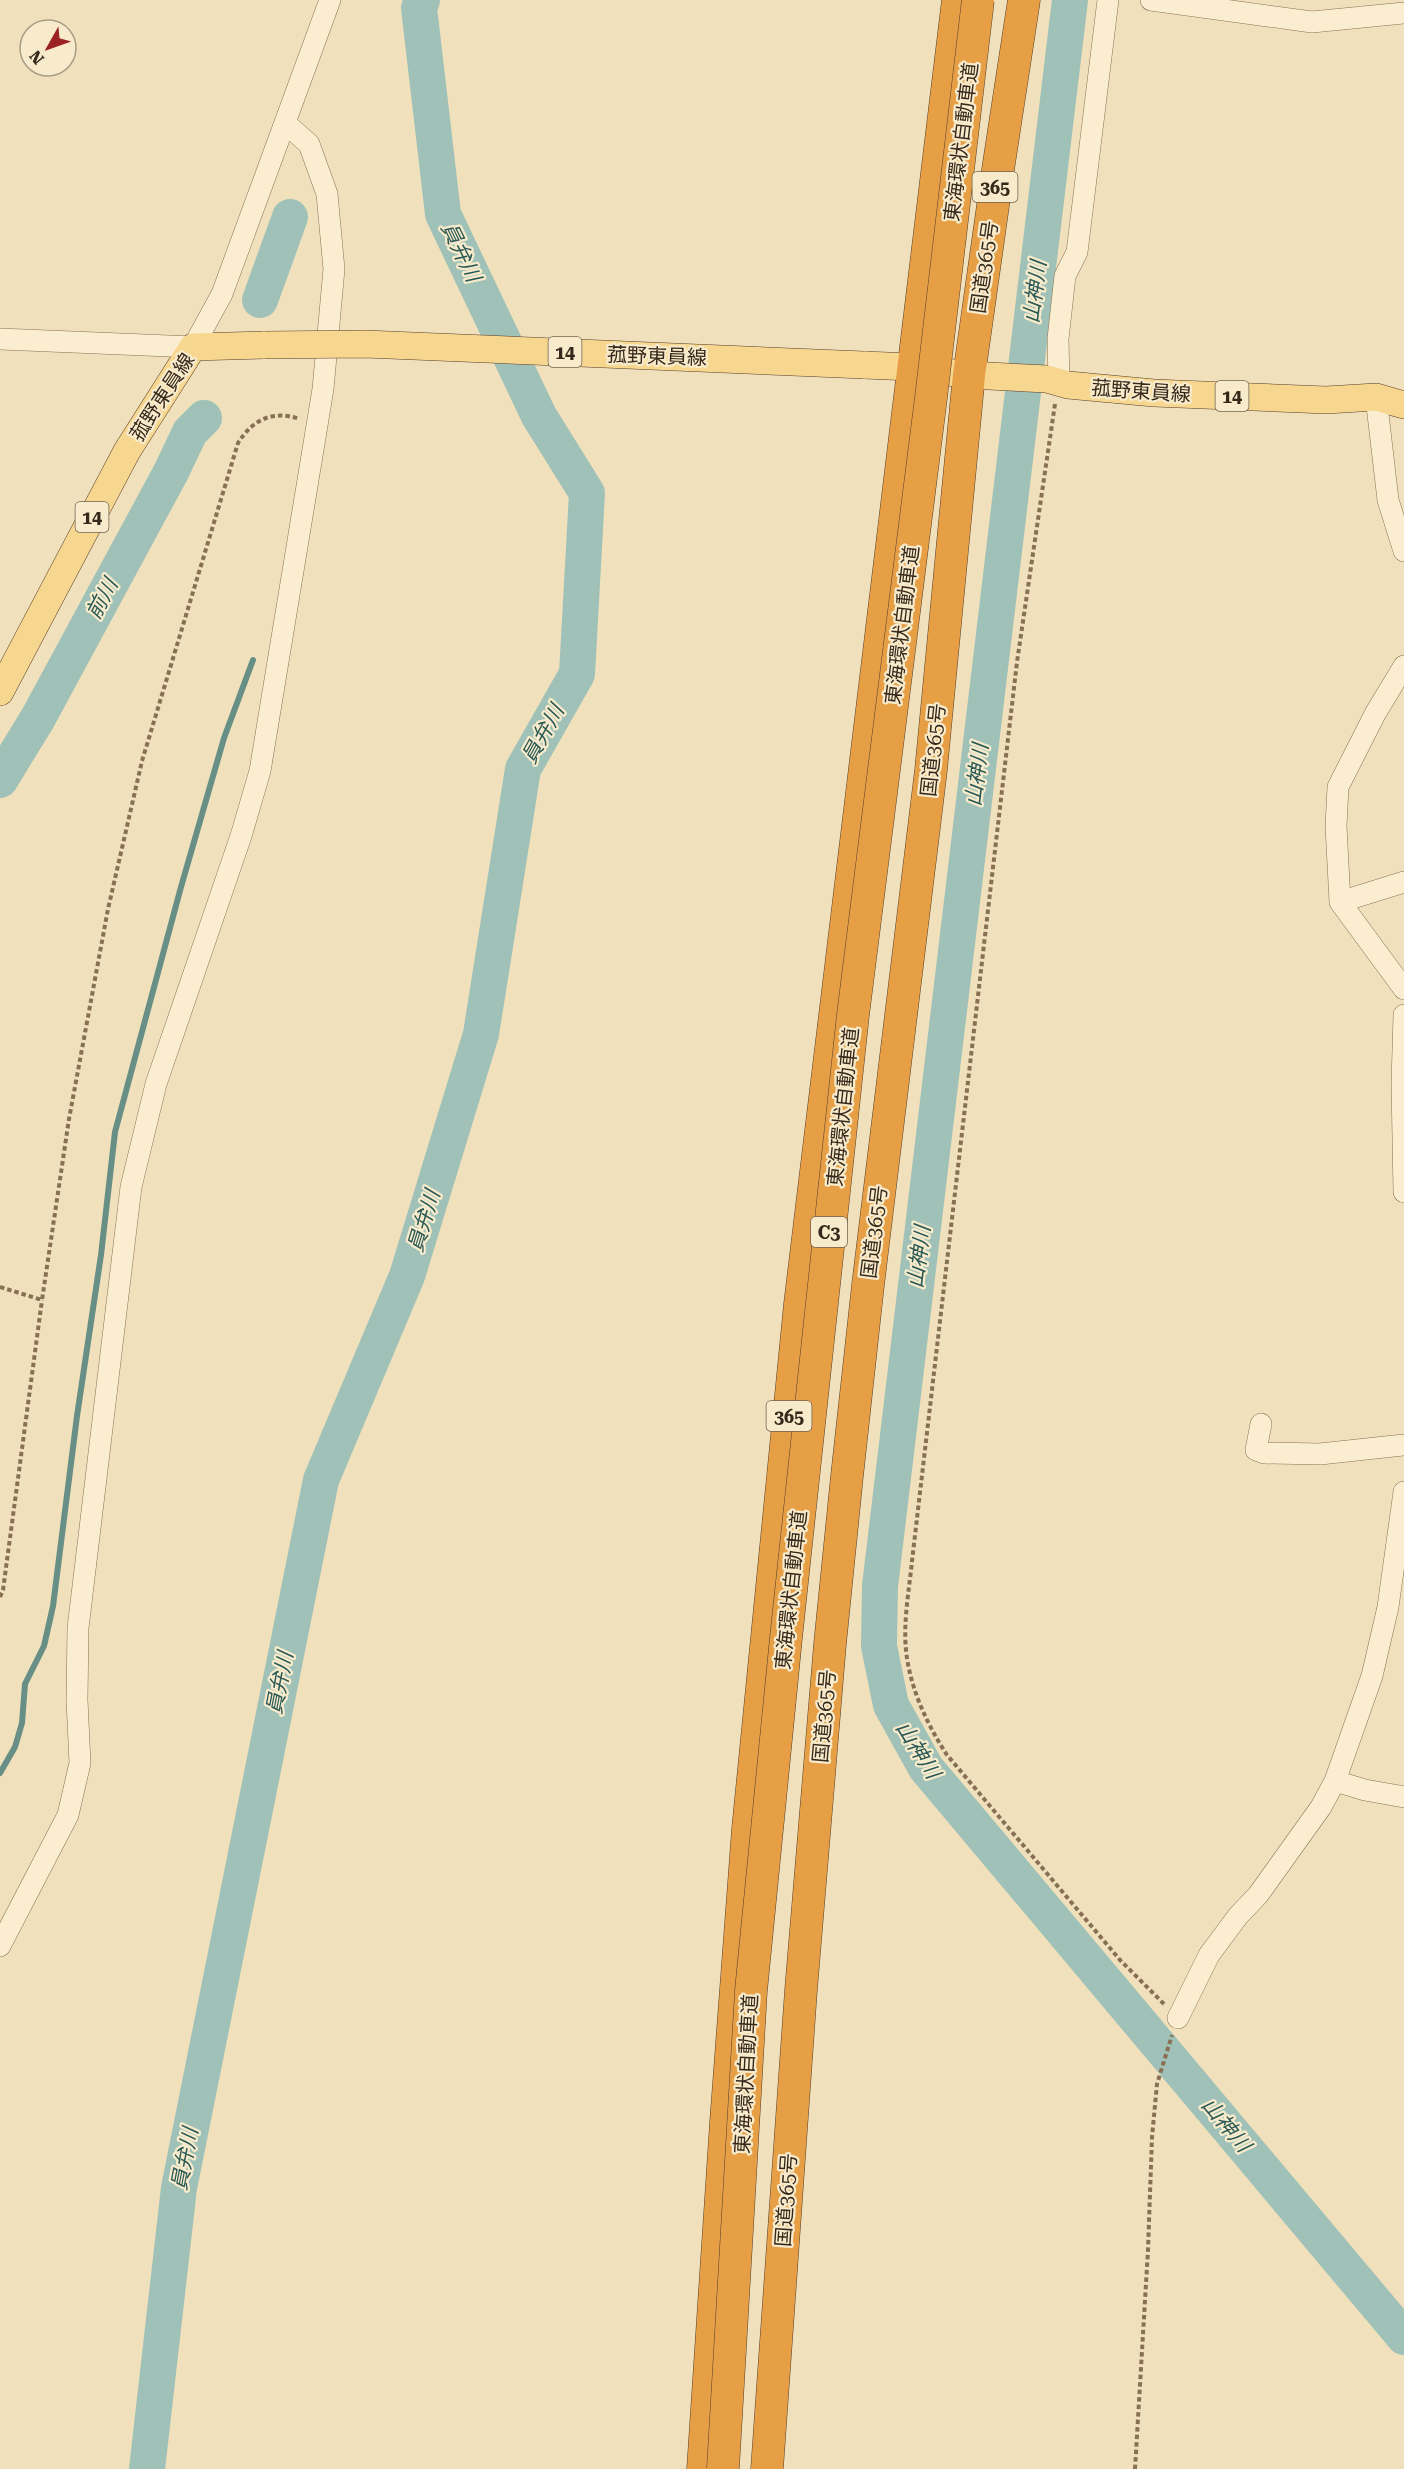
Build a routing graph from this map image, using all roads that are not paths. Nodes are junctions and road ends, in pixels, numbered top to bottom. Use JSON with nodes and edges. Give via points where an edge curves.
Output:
{"nodes":[{"id":1,"x":330,"y":0,"type":"edge"},
{"id":2,"x":958,"y":0,"type":"edge"},
{"id":3,"x":978,"y":0,"type":"edge"},
{"id":4,"x":1024,"y":0,"type":"edge"},
{"id":5,"x":1108,"y":0,"type":"edge"},
{"id":6,"x":1151,"y":0,"type":"edge"},
{"id":7,"x":1404,"y":13,"type":"edge"},
{"id":8,"x":285,"y":123,"type":"junction"},
{"id":9,"x":0,"y":339,"type":"edge"},
{"id":10,"x":194,"y":347,"type":"junction"},
{"id":11,"x":912,"y":367,"type":"junction"},
{"id":12,"x":980,"y":376,"type":"junction"},
{"id":13,"x":1053,"y":380,"type":"junction"},
{"id":14,"x":1376,"y":397,"type":"junction"},
{"id":15,"x":1404,"y":405,"type":"edge"},
{"id":16,"x":1404,"y":551,"type":"edge"},
{"id":17,"x":1404,"y":666,"type":"edge"},
{"id":18,"x":0,"y":692,"type":"edge"},
{"id":19,"x":1404,"y":882,"type":"edge"},
{"id":20,"x":1340,"y":902,"type":"junction"},
{"id":21,"x":1404,"y":989,"type":"edge"},
{"id":22,"x":1404,"y":1015,"type":"edge"},
{"id":23,"x":1404,"y":1192,"type":"edge"},
{"id":24,"x":1261,"y":1424,"type":"dead end"},
{"id":25,"x":1404,"y":1445,"type":"edge"},
{"id":26,"x":1404,"y":1492,"type":"edge"},
{"id":27,"x":1335,"y":1781,"type":"junction"},
{"id":28,"x":1404,"y":1797,"type":"edge"},
{"id":29,"x":0,"y":1946,"type":"edge"},
{"id":30,"x":1175,"y":2025,"type":"road end"},
{"id":31,"x":703,"y":2469,"type":"edge"},
{"id":32,"x":723,"y":2469,"type":"edge"},
{"id":33,"x":767,"y":2469,"type":"edge"}],
"edges":[{"from":1,"to":8,"type":"street"},
{"from":2,"to":11,"type":"highway","number":"365"},
{"from":3,"to":32,"type":"highway","name":"東海環状自動車道","number":"C3","bridge":true,"via":[[853,1015],[788,1615],[751,1991]]},
{"from":4,"to":12,"type":"highway","name":"国道365号","number":"365","via":[[999,163]]},
{"from":5,"to":13,"type":"street","via":[[1077,252],[1065,276]]},
{"from":6,"to":7,"type":"street","via":[[1312,22]]},
{"from":8,"to":10,"type":"street","via":[[222,294]]},
{"from":8,"to":29,"type":"street","via":[[309,144],[327,194],[334,269],[318,426],[260,771],[156,1084],[131,1187],[78,1628],[80,1763],[68,1815]]},
{"from":9,"to":10,"type":"street"},
{"from":10,"to":11,"type":"main road","name":"菰野東員線","number":"14","bridge":true,"via":[[365,344]]},
{"from":10,"to":18,"type":"main road","name":"菰野東員線","number":"14","via":[[127,451]]},
{"from":11,"to":12,"type":"main road","name":"菰野東員線","number":"14"},
{"from":11,"to":31,"type":"highway","number":"365","via":[[800,1304],[767,1629],[736,1976]]},
{"from":12,"to":13,"type":"main road","name":"菰野東員線","number":"14"},
{"from":12,"to":33,"type":"highway","name":"国道365号","number":"365","via":[[869,1274],[830,1644]]},
{"from":13,"to":14,"type":"main road","name":"菰野東員線","number":"14","via":[[1068,385],[1154,393],[1326,400]]},
{"from":14,"to":15,"type":"main road","name":"菰野東員線","number":"14"},
{"from":14,"to":16,"type":"street","via":[[1388,500]]},
{"from":17,"to":20,"type":"street","via":[[1374,714],[1338,787]]},
{"from":19,"to":20,"type":"street"},
{"from":20,"to":21,"type":"street"},
{"from":22,"to":23,"type":"street"},
{"from":24,"to":25,"type":"street","via":[[1256,1450],[1264,1453],[1320,1454]]},
{"from":26,"to":27,"type":"street","via":[[1388,1606],[1372,1676]]},
{"from":27,"to":28,"type":"street"},
{"from":27,"to":30,"type":"street","via":[[1321,1807],[1209,1955]]}]}
